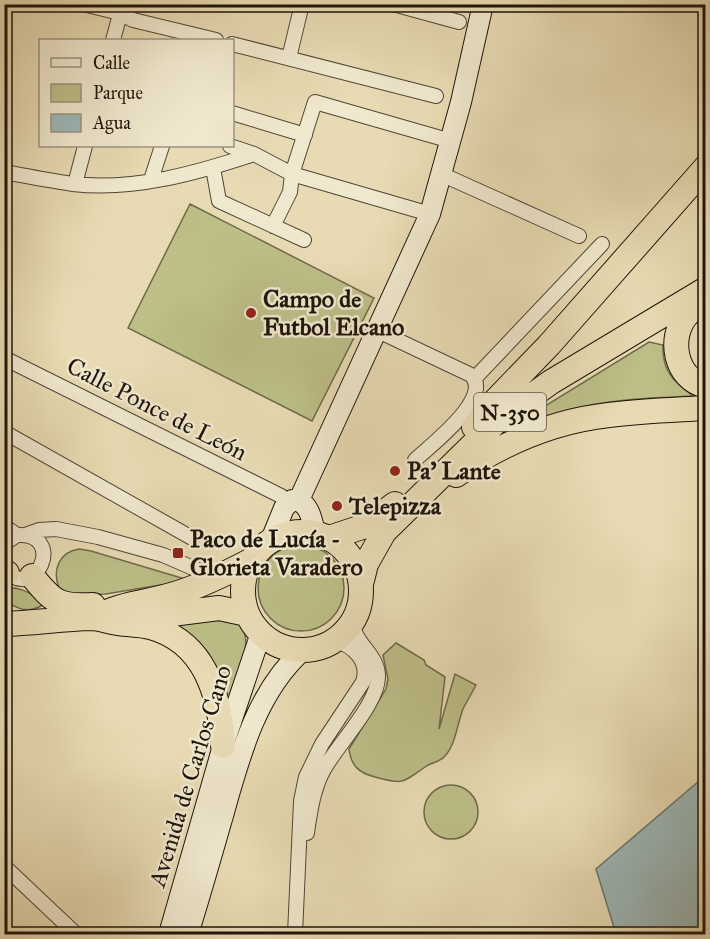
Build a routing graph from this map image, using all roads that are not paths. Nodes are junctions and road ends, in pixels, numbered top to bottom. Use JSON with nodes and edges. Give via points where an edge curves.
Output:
{"nodes":[{"id":1,"x":7,"y":4,"type":"edge"},
{"id":2,"x":83,"y":4,"type":"edge"},
{"id":3,"x":302,"y":4,"type":"edge"},
{"id":4,"x":393,"y":4,"type":"edge"},
{"id":5,"x":483,"y":4,"type":"edge"},
{"id":6,"x":121,"y":9,"type":"edge"},
{"id":7,"x":4,"y":13,"type":"edge"},
{"id":8,"x":459,"y":22,"type":"dead end"},
{"id":9,"x":189,"y":37,"type":"edge"},
{"id":10,"x":113,"y":39,"type":"edge"},
{"id":11,"x":207,"y":39,"type":"edge"},
{"id":12,"x":234,"y":45,"type":"edge"},
{"id":13,"x":289,"y":58,"type":"junction"},
{"id":14,"x":436,"y":96,"type":"dead end"},
{"id":15,"x":234,"y":114,"type":"edge"},
{"id":16,"x":305,"y":135,"type":"junction"},
{"id":17,"x":450,"y":141,"type":"junction"},
{"id":18,"x":85,"y":147,"type":"edge"},
{"id":19,"x":162,"y":147,"type":"edge"},
{"id":20,"x":233,"y":147,"type":"edge"},
{"id":21,"x":254,"y":154,"type":"junction"},
{"id":22,"x":705,"y":167,"type":"edge"},
{"id":23,"x":213,"y":168,"type":"junction"},
{"id":24,"x":4,"y":172,"type":"edge"},
{"id":25,"x":292,"y":174,"type":"junction"},
{"id":26,"x":441,"y":174,"type":"junction"},
{"id":27,"x":151,"y":180,"type":"junction"},
{"id":28,"x":75,"y":184,"type":"junction"},
{"id":29,"x":430,"y":214,"type":"junction"},
{"id":30,"x":273,"y":226,"type":"junction"},
{"id":31,"x":579,"y":236,"type":"dead end"},
{"id":32,"x":304,"y":240,"type":"dead end"},
{"id":33,"x":602,"y":244,"type":"dead end"},
{"id":34,"x":705,"y":281,"type":"edge"},
{"id":35,"x":705,"y":289,"type":"edge"},
{"id":36,"x":705,"y":301,"type":"edge"},
{"id":37,"x":376,"y":330,"type":"junction"},
{"id":38,"x":4,"y":358,"type":"edge"},
{"id":39,"x":474,"y":378,"type":"junction"},
{"id":40,"x":705,"y":386,"type":"edge"},
{"id":41,"x":705,"y":408,"type":"edge"},
{"id":42,"x":472,"y":430,"type":"junction"},
{"id":43,"x":4,"y":432,"type":"edge"},
{"id":44,"x":415,"y":460,"type":"dead end"},
{"id":45,"x":293,"y":501,"type":"junction"},
{"id":46,"x":402,"y":512,"type":"junction"},
{"id":47,"x":4,"y":526,"type":"edge"},
{"id":48,"x":21,"y":535,"type":"junction"},
{"id":49,"x":322,"y":536,"type":"junction"},
{"id":50,"x":192,"y":538,"type":"dead end"},
{"id":51,"x":271,"y":540,"type":"junction"},
{"id":52,"x":4,"y":544,"type":"edge"},
{"id":53,"x":250,"y":561,"type":"junction"},
{"id":54,"x":5,"y":572,"type":"edge"},
{"id":55,"x":32,"y":576,"type":"junction"},
{"id":56,"x":216,"y":578,"type":"junction"},
{"id":57,"x":361,"y":584,"type":"junction"},
{"id":58,"x":107,"y":616,"type":"junction"},
{"id":59,"x":352,"y":622,"type":"junction"},
{"id":60,"x":4,"y":624,"type":"edge"},
{"id":61,"x":254,"y":624,"type":"junction"},
{"id":62,"x":335,"y":640,"type":"junction"},
{"id":63,"x":303,"y":650,"type":"junction"},
{"id":64,"x":224,"y":746,"type":"junction"},
{"id":65,"x":300,"y":864,"type":"junction"},
{"id":66,"x":4,"y":867,"type":"edge"},
{"id":67,"x":76,"y":934,"type":"edge"},
{"id":68,"x":168,"y":934,"type":"edge"},
{"id":69,"x":188,"y":934,"type":"edge"},
{"id":70,"x":295,"y":934,"type":"edge"}],
"edges":[{"from":1,"to":7,"type":"street"},
{"from":2,"to":6,"type":"street"},
{"from":3,"to":13,"type":"street"},
{"from":4,"to":8,"type":"street"},
{"from":5,"to":17,"type":"street"},
{"from":6,"to":9,"type":"street","via":[[133,20]]},
{"from":6,"to":10,"type":"street"},
{"from":9,"to":11,"type":"street"},
{"from":12,"to":13,"type":"street"},
{"from":13,"to":14,"type":"street"},
{"from":15,"to":16,"type":"street"},
{"from":16,"to":17,"type":"street","via":[[315,102]]},
{"from":16,"to":25,"type":"street"},
{"from":17,"to":26,"type":"street"},
{"from":18,"to":28,"type":"street"},
{"from":19,"to":27,"type":"street"},
{"from":20,"to":21,"type":"street"},
{"from":21,"to":23,"type":"street"},
{"from":21,"to":25,"type":"street"},
{"from":22,"to":42,"type":"highway"},
{"from":23,"to":27,"type":"street"},
{"from":23,"to":30,"type":"street","via":[[219,201]]},
{"from":24,"to":28,"type":"street"},
{"from":25,"to":29,"type":"street"},
{"from":25,"to":30,"type":"street","via":[[290,192]]},
{"from":26,"to":29,"type":"street"},
{"from":26,"to":31,"type":"street"},
{"from":27,"to":28,"type":"street"},
{"from":29,"to":37,"type":"street"},
{"from":30,"to":32,"type":"street"},
{"from":33,"to":39,"type":"street"},
{"from":34,"to":42,"type":"highway","number":"N-350","via":[[553,374]]},
{"from":35,"to":46,"type":"highway","number":"N-350","via":[[551,382],[497,421]]},
{"from":36,"to":40,"type":"highway","via":[[686,317],[675,349],[688,377]]},
{"from":37,"to":39,"type":"street"},
{"from":37,"to":45,"type":"street"},
{"from":38,"to":45,"type":"street","name":"Calle Ponce de León"},
{"from":39,"to":44,"type":"street","via":[[477,389],[473,402]]},
{"from":41,"to":46,"type":"highway","via":[[607,415],[540,431],[500,448]]},
{"from":42,"to":49,"type":"highway","number":"N-350","via":[[377,519],[351,532]]},
{"from":43,"to":50,"type":"street"},
{"from":45,"to":49,"type":"street","via":[[304,503]]},
{"from":45,"to":51,"type":"street"},
{"from":46,"to":57,"type":"highway","number":"N-350","via":[[373,549]]},
{"from":47,"to":48,"type":"street"},
{"from":48,"to":52,"type":"street"},
{"from":48,"to":55,"type":"street","via":[[37,541],[44,553],[42,566]]},
{"from":48,"to":56,"type":"street","via":[[56,529],[98,537],[164,555]]},
{"from":49,"to":51,"type":"highway","number":"N-350","via":[[292,532]]},
{"from":49,"to":57,"type":"highway","via":[[347,553]]},
{"from":51,"to":53,"type":"highway","number":"N-350"},
{"from":53,"to":56,"type":"highway","number":"N-350"},
{"from":53,"to":61,"type":"highway","via":[[243,601]]},
{"from":54,"to":55,"type":"street","via":[[19,579]]},
{"from":55,"to":58,"type":"highway","via":[[63,604],[103,604]]},
{"from":56,"to":58,"type":"highway","number":"N-350"},
{"from":57,"to":59,"type":"highway","number":"N-350"},
{"from":58,"to":60,"type":"highway","number":"N-350"},
{"from":58,"to":61,"type":"highway","number":"N-350","via":[[219,608]]},
{"from":58,"to":64,"type":"highway","via":[[164,632],[192,652],[215,689]]},
{"from":59,"to":62,"type":"highway","number":"N-350"},
{"from":59,"to":65,"type":"street","via":[[356,638],[375,664],[377,686],[372,700],[323,771],[314,793]]},
{"from":61,"to":63,"type":"highway","number":"N-350","via":[[280,646]]},
{"from":61,"to":64,"type":"street","name":"Avenida de Carlos Cano"},
{"from":62,"to":63,"type":"highway","number":"N-350"},
{"from":62,"to":65,"type":"street","via":[[355,651],[366,674],[306,777],[301,801]]},
{"from":63,"to":69,"type":"street","name":"Avenida de Carlos Cano","via":[[270,690],[251,727]]},
{"from":64,"to":68,"type":"street","name":"Avenida de Carlos Cano"},
{"from":65,"to":70,"type":"street"},
{"from":66,"to":67,"type":"street"}]}
